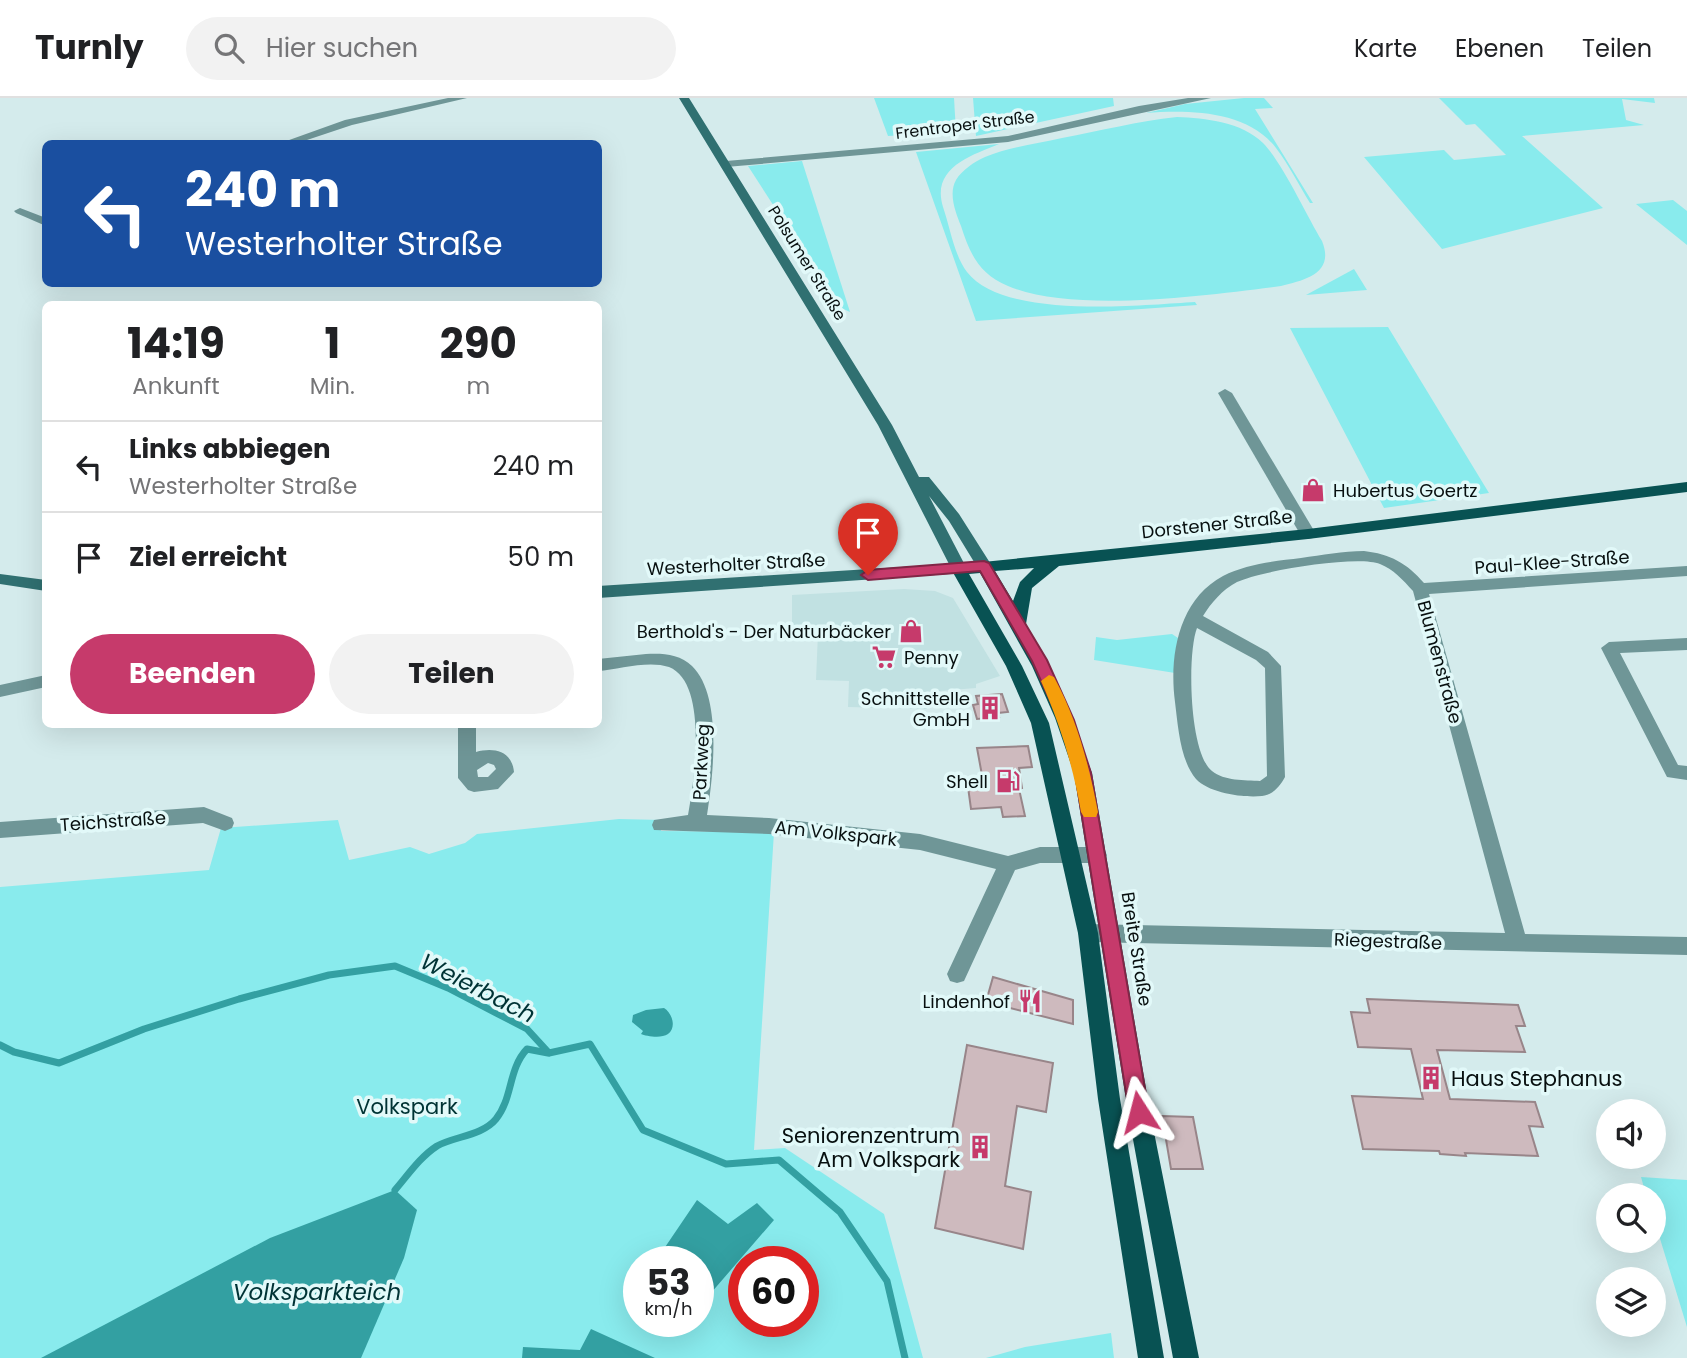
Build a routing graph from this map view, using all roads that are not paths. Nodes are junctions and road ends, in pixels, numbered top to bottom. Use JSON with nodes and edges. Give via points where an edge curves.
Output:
{"nodes":[{"id":1,"x":463,"y":98,"type":"edge"},
{"id":2,"x":684,"y":98,"type":"edge"},
{"id":3,"x":1206,"y":98,"type":"edge"},
{"id":4,"x":295,"y":140,"type":"edge"},
{"id":5,"x":726,"y":164,"type":"junction"},
{"id":6,"x":20,"y":211,"type":"dead end"},
{"id":7,"x":42,"y":221,"type":"edge"},
{"id":8,"x":1225,"y":393,"type":"dead end"},
{"id":9,"x":898,"y":447,"type":"junction"},
{"id":10,"x":1687,"y":487,"type":"edge"},
{"id":11,"x":1308,"y":534,"type":"junction"},
{"id":12,"x":1056,"y":561,"type":"junction"},
{"id":13,"x":984,"y":566,"type":"junction"},
{"id":14,"x":959,"y":569,"type":"junction"},
{"id":15,"x":1687,"y":571,"type":"edge"},
{"id":16,"x":0,"y":579,"type":"edge"},
{"id":17,"x":42,"y":585,"type":"edge"},
{"id":18,"x":1420,"y":589,"type":"junction"},
{"id":19,"x":602,"y":592,"type":"edge"},
{"id":20,"x":1195,"y":619,"type":"junction"},
{"id":21,"x":1020,"y":624,"type":"junction"},
{"id":22,"x":1687,"y":644,"type":"edge"},
{"id":23,"x":602,"y":665,"type":"edge"},
{"id":24,"x":42,"y":682,"type":"edge"},
{"id":25,"x":0,"y":691,"type":"edge"},
{"id":26,"x":467,"y":728,"type":"edge"},
{"id":27,"x":467,"y":773,"type":"dead end"},
{"id":28,"x":1687,"y":773,"type":"edge"},
{"id":29,"x":696,"y":822,"type":"junction"},
{"id":30,"x":225,"y":823,"type":"dead end"},
{"id":31,"x":661,"y":825,"type":"dead end"},
{"id":32,"x":0,"y":830,"type":"edge"},
{"id":33,"x":1072,"y":855,"type":"junction"},
{"id":34,"x":1097,"y":855,"type":"junction"},
{"id":35,"x":1008,"y":864,"type":"junction"},
{"id":36,"x":1099,"y":933,"type":"junction"},
{"id":37,"x":1518,"y":944,"type":"junction"},
{"id":38,"x":1687,"y":946,"type":"edge"},
{"id":39,"x":957,"y":974,"type":"dead end"},
{"id":40,"x":1151,"y":1358,"type":"edge"},
{"id":41,"x":1186,"y":1358,"type":"edge"}],
"edges":[{"from":1,"to":4,"type":"street","via":[[349,122]]},
{"from":2,"to":5,"type":"main road","name":"Polsumer Straße"},
{"from":3,"to":5,"type":"street","name":"Frentroper Straße","via":[[1008,139]]},
{"from":5,"to":9,"type":"main road","name":"Polsumer Straße"},
{"from":6,"to":7,"type":"street"},
{"from":8,"to":11,"type":"street"},
{"from":9,"to":13,"type":"main road","name":"Polsumer Straße","via":[[954,518]]},
{"from":9,"to":14,"type":"main road","name":"Polsumer Straße"},
{"from":10,"to":11,"type":"main road","name":"Dorstener Straße"},
{"from":11,"to":12,"type":"main road","name":"Dorstener Straße"},
{"from":12,"to":13,"type":"main road","name":"Dorstener Straße"},
{"from":12,"to":21,"type":"main road","via":[[1024,585]]},
{"from":13,"to":14,"type":"main road","name":"Dorstener Straße"},
{"from":13,"to":21,"type":"main road","name":"Breite Straße"},
{"from":14,"to":19,"type":"main road","name":"Westerholter Straße"},
{"from":14,"to":33,"type":"main road","name":"Breite Straße","via":[[1014,666],[1040,723]]},
{"from":15,"to":18,"type":"street","name":"Paul-Klee-Straße"},
{"from":16,"to":17,"type":"main road"},
{"from":18,"to":20,"type":"street","name":"Blumenstraße","via":[[1406,570],[1392,561],[1350,555],[1237,575],[1219,586]]},
{"from":18,"to":37,"type":"street","name":"Blumenstraße"},
{"from":20,"to":20,"type":"street","name":"Blumenstraße","via":[[1273,666],[1276,777],[1262,789],[1208,779],[1197,769],[1180,679],[1182,647]]},
{"from":21,"to":34,"type":"main road","name":"Breite Straße","via":[[1066,720],[1083,773]]},
{"from":22,"to":28,"type":"street","via":[[1609,648],[1673,772]]},
{"from":23,"to":29,"type":"street","name":"Parkweg","via":[[658,660],[687,670],[706,723]]},
{"from":24,"to":25,"type":"street"},
{"from":26,"to":27,"type":"street"},
{"from":29,"to":31,"type":"street","name":"Am Volkspark"},
{"from":29,"to":35,"type":"street","name":"Am Volkspark","via":[[920,842]]},
{"from":30,"to":32,"type":"street","name":"Teichstraße","via":[[204,815]]},
{"from":33,"to":34,"type":"street","name":"Am Volkspark"},
{"from":33,"to":35,"type":"street","name":"Am Volkspark","via":[[1040,855]]},
{"from":33,"to":36,"type":"main road","name":"Breite Straße"},
{"from":34,"to":36,"type":"main road","name":"Breite Straße"},
{"from":35,"to":39,"type":"street"},
{"from":36,"to":37,"type":"street","name":"Riegestraße"},
{"from":36,"to":40,"type":"main road","name":"Breite Straße","via":[[1109,1099]]},
{"from":36,"to":41,"type":"main road","name":"Breite Straße"},
{"from":37,"to":38,"type":"street","name":"Riegestraße"}]}
